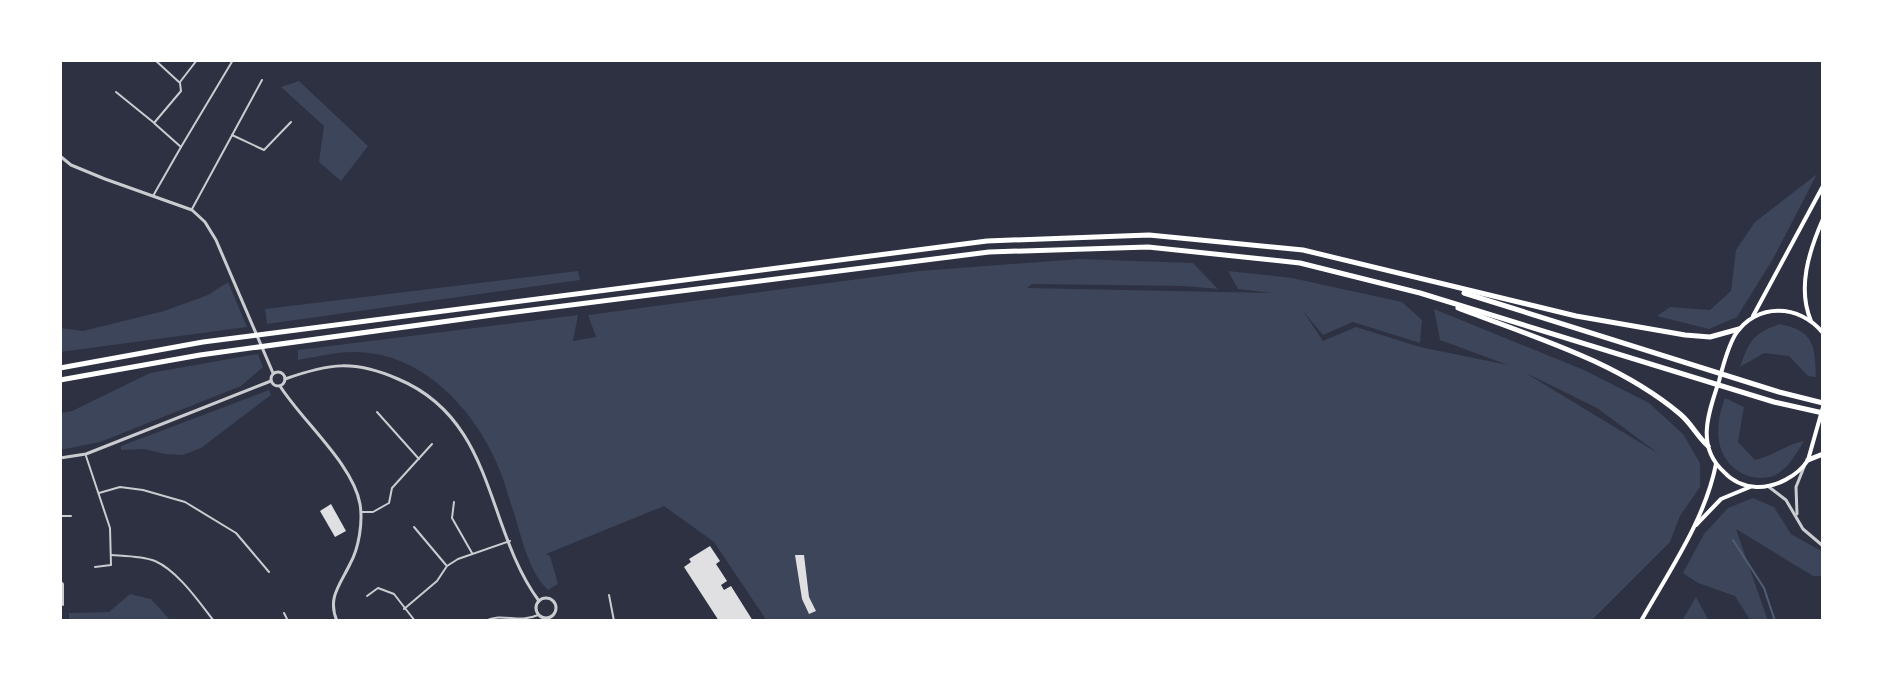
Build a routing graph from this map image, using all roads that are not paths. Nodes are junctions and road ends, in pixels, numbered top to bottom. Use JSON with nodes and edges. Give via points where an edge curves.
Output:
{"nodes":[{"id":1,"x":155,"y":60,"type":"edge"},
{"id":2,"x":197,"y":60,"type":"edge"},
{"id":3,"x":233,"y":60,"type":"edge"},
{"id":4,"x":262,"y":80,"type":"dead end"},
{"id":5,"x":180,"y":83,"type":"junction"},
{"id":6,"x":116,"y":92,"type":"dead end"},
{"id":7,"x":291,"y":122,"type":"dead end"},
{"id":8,"x":154,"y":123,"type":"junction"},
{"id":9,"x":232,"y":135,"type":"junction"},
{"id":10,"x":181,"y":147,"type":"junction"},
{"id":11,"x":60,"y":156,"type":"edge"},
{"id":12,"x":1823,"y":186,"type":"edge"},
{"id":13,"x":152,"y":197,"type":"junction"},
{"id":14,"x":192,"y":210,"type":"junction"},
{"id":15,"x":1823,"y":219,"type":"edge"},
{"id":16,"x":1429,"y":281,"type":"junction"},
{"id":17,"x":1420,"y":293,"type":"junction"},
{"id":18,"x":1751,"y":319,"type":"junction"},
{"id":19,"x":1811,"y":321,"type":"junction"},
{"id":20,"x":1739,"y":329,"type":"junction"},
{"id":21,"x":1823,"y":333,"type":"edge"},
{"id":22,"x":60,"y":368,"type":"edge"},
{"id":23,"x":273,"y":373,"type":"junction"},
{"id":24,"x":285,"y":379,"type":"junction"},
{"id":25,"x":60,"y":380,"type":"edge"},
{"id":26,"x":271,"y":381,"type":"junction"},
{"id":27,"x":280,"y":386,"type":"junction"},
{"id":28,"x":1823,"y":405,"type":"edge"},
{"id":29,"x":377,"y":412,"type":"dead end"},
{"id":30,"x":1823,"y":413,"type":"edge"},
{"id":31,"x":432,"y":444,"type":"dead end"},
{"id":32,"x":1708,"y":446,"type":"junction"},
{"id":33,"x":86,"y":454,"type":"junction"},
{"id":34,"x":1823,"y":454,"type":"edge"},
{"id":35,"x":60,"y":458,"type":"edge"},
{"id":36,"x":419,"y":460,"type":"junction"},
{"id":37,"x":1806,"y":463,"type":"junction"},
{"id":38,"x":1716,"y":464,"type":"junction"},
{"id":39,"x":1750,"y":487,"type":"junction"},
{"id":40,"x":1769,"y":487,"type":"junction"},
{"id":41,"x":99,"y":493,"type":"junction"},
{"id":42,"x":454,"y":502,"type":"dead end"},
{"id":43,"x":360,"y":512,"type":"junction"},
{"id":44,"x":60,"y":516,"type":"edge"},
{"id":45,"x":71,"y":516,"type":"dead end"},
{"id":46,"x":1798,"y":518,"type":"junction"},
{"id":47,"x":414,"y":527,"type":"dead end"},
{"id":48,"x":1692,"y":530,"type":"junction"},
{"id":49,"x":510,"y":541,"type":"junction"},
{"id":50,"x":1823,"y":546,"type":"edge"},
{"id":51,"x":472,"y":554,"type":"junction"},
{"id":52,"x":111,"y":555,"type":"junction"},
{"id":53,"x":447,"y":566,"type":"junction"},
{"id":54,"x":95,"y":567,"type":"dead end"},
{"id":55,"x":269,"y":572,"type":"dead end"},
{"id":56,"x":60,"y":581,"type":"edge"},
{"id":57,"x":609,"y":595,"type":"dead end"},
{"id":58,"x":367,"y":596,"type":"dead end"},
{"id":59,"x":539,"y":601,"type":"junction"},
{"id":60,"x":63,"y":605,"type":"dead end"},
{"id":61,"x":404,"y":609,"type":"junction"},
{"id":62,"x":284,"y":613,"type":"dead end"},
{"id":63,"x":538,"y":615,"type":"junction"},
{"id":64,"x":550,"y":620,"type":"edge"},
{"id":65,"x":214,"y":621,"type":"edge"},
{"id":66,"x":288,"y":621,"type":"edge"},
{"id":67,"x":337,"y":621,"type":"edge"},
{"id":68,"x":415,"y":621,"type":"edge"},
{"id":69,"x":485,"y":621,"type":"edge"},
{"id":70,"x":614,"y":621,"type":"edge"},
{"id":71,"x":1641,"y":621,"type":"edge"}],
"edges":[{"from":1,"to":5,"type":"street"},
{"from":2,"to":5,"type":"street"},
{"from":3,"to":10,"type":"street"},
{"from":4,"to":9,"type":"street"},
{"from":5,"to":8,"type":"street","via":[[181,91]]},
{"from":6,"to":8,"type":"street"},
{"from":7,"to":9,"type":"street","via":[[264,150]]},
{"from":8,"to":10,"type":"street"},
{"from":9,"to":14,"type":"street"},
{"from":10,"to":13,"type":"street"},
{"from":11,"to":13,"type":"street"},
{"from":12,"to":18,"type":"main road"},
{"from":13,"to":14,"type":"street"},
{"from":14,"to":23,"type":"street","via":[[216,240]]},
{"from":15,"to":19,"type":"main road","via":[[1804,286]]},
{"from":16,"to":20,"type":"highway","via":[[1685,335],[1710,337]]},
{"from":16,"to":22,"type":"highway","via":[[1303,250],[1149,235],[987,241],[203,342]]},
{"from":16,"to":28,"type":"highway"},
{"from":17,"to":25,"type":"highway","via":[[1300,263],[1148,247],[989,252],[184,357]]},
{"from":17,"to":30,"type":"highway"},
{"from":17,"to":32,"type":"highway","via":[[1603,365],[1683,416]]},
{"from":18,"to":19,"type":"main road","via":[[1783,310]]},
{"from":18,"to":20,"type":"main road"},
{"from":19,"to":21,"type":"main road"},
{"from":20,"to":32,"type":"main road","via":[[1711,407]]},
{"from":23,"to":24,"type":"street","via":[[282,373]]},
{"from":23,"to":26,"type":"street"},
{"from":24,"to":27,"type":"street"},
{"from":24,"to":49,"type":"street","via":[[318,367],[371,367],[409,383],[441,405],[475,453]]},
{"from":26,"to":27,"type":"street"},
{"from":26,"to":33,"type":"street"},
{"from":27,"to":43,"type":"street","via":[[346,471]]},
{"from":28,"to":37,"type":"main road"},
{"from":29,"to":36,"type":"street"},
{"from":31,"to":36,"type":"street"},
{"from":32,"to":38,"type":"main road"},
{"from":33,"to":35,"type":"street"},
{"from":33,"to":41,"type":"street"},
{"from":34,"to":37,"type":"highway"},
{"from":36,"to":43,"type":"street","via":[[392,488],[389,503]]},
{"from":37,"to":40,"type":"main road"},
{"from":37,"to":46,"type":"street","via":[[1796,487]]},
{"from":38,"to":39,"type":"main road"},
{"from":38,"to":48,"type":"main road"},
{"from":39,"to":40,"type":"main road"},
{"from":39,"to":48,"type":"main road","via":[[1721,499]]},
{"from":40,"to":46,"type":"street"},
{"from":41,"to":52,"type":"street","via":[[110,528]]},
{"from":41,"to":55,"type":"street","via":[[120,487],[185,502],[236,533]]},
{"from":42,"to":51,"type":"street","via":[[452,518]]},
{"from":43,"to":67,"type":"street","via":[[352,562],[333,596]]},
{"from":44,"to":45,"type":"street"},
{"from":46,"to":50,"type":"street"},
{"from":47,"to":53,"type":"street"},
{"from":48,"to":71,"type":"main road"},
{"from":49,"to":51,"type":"street"},
{"from":49,"to":59,"type":"street"},
{"from":51,"to":53,"type":"street"},
{"from":52,"to":54,"type":"street","via":[[111,565]]},
{"from":52,"to":65,"type":"street","via":[[157,562],[186,586]]},
{"from":53,"to":61,"type":"street"},
{"from":56,"to":60,"type":"street"},
{"from":57,"to":70,"type":"street"},
{"from":58,"to":61,"type":"street","via":[[378,588],[394,594]]},
{"from":59,"to":63,"type":"street"},
{"from":59,"to":64,"type":"street","via":[[547,598],[556,605]]},
{"from":61,"to":68,"type":"street"},
{"from":62,"to":66,"type":"street"},
{"from":63,"to":64,"type":"street"},
{"from":63,"to":69,"type":"street"}]}
